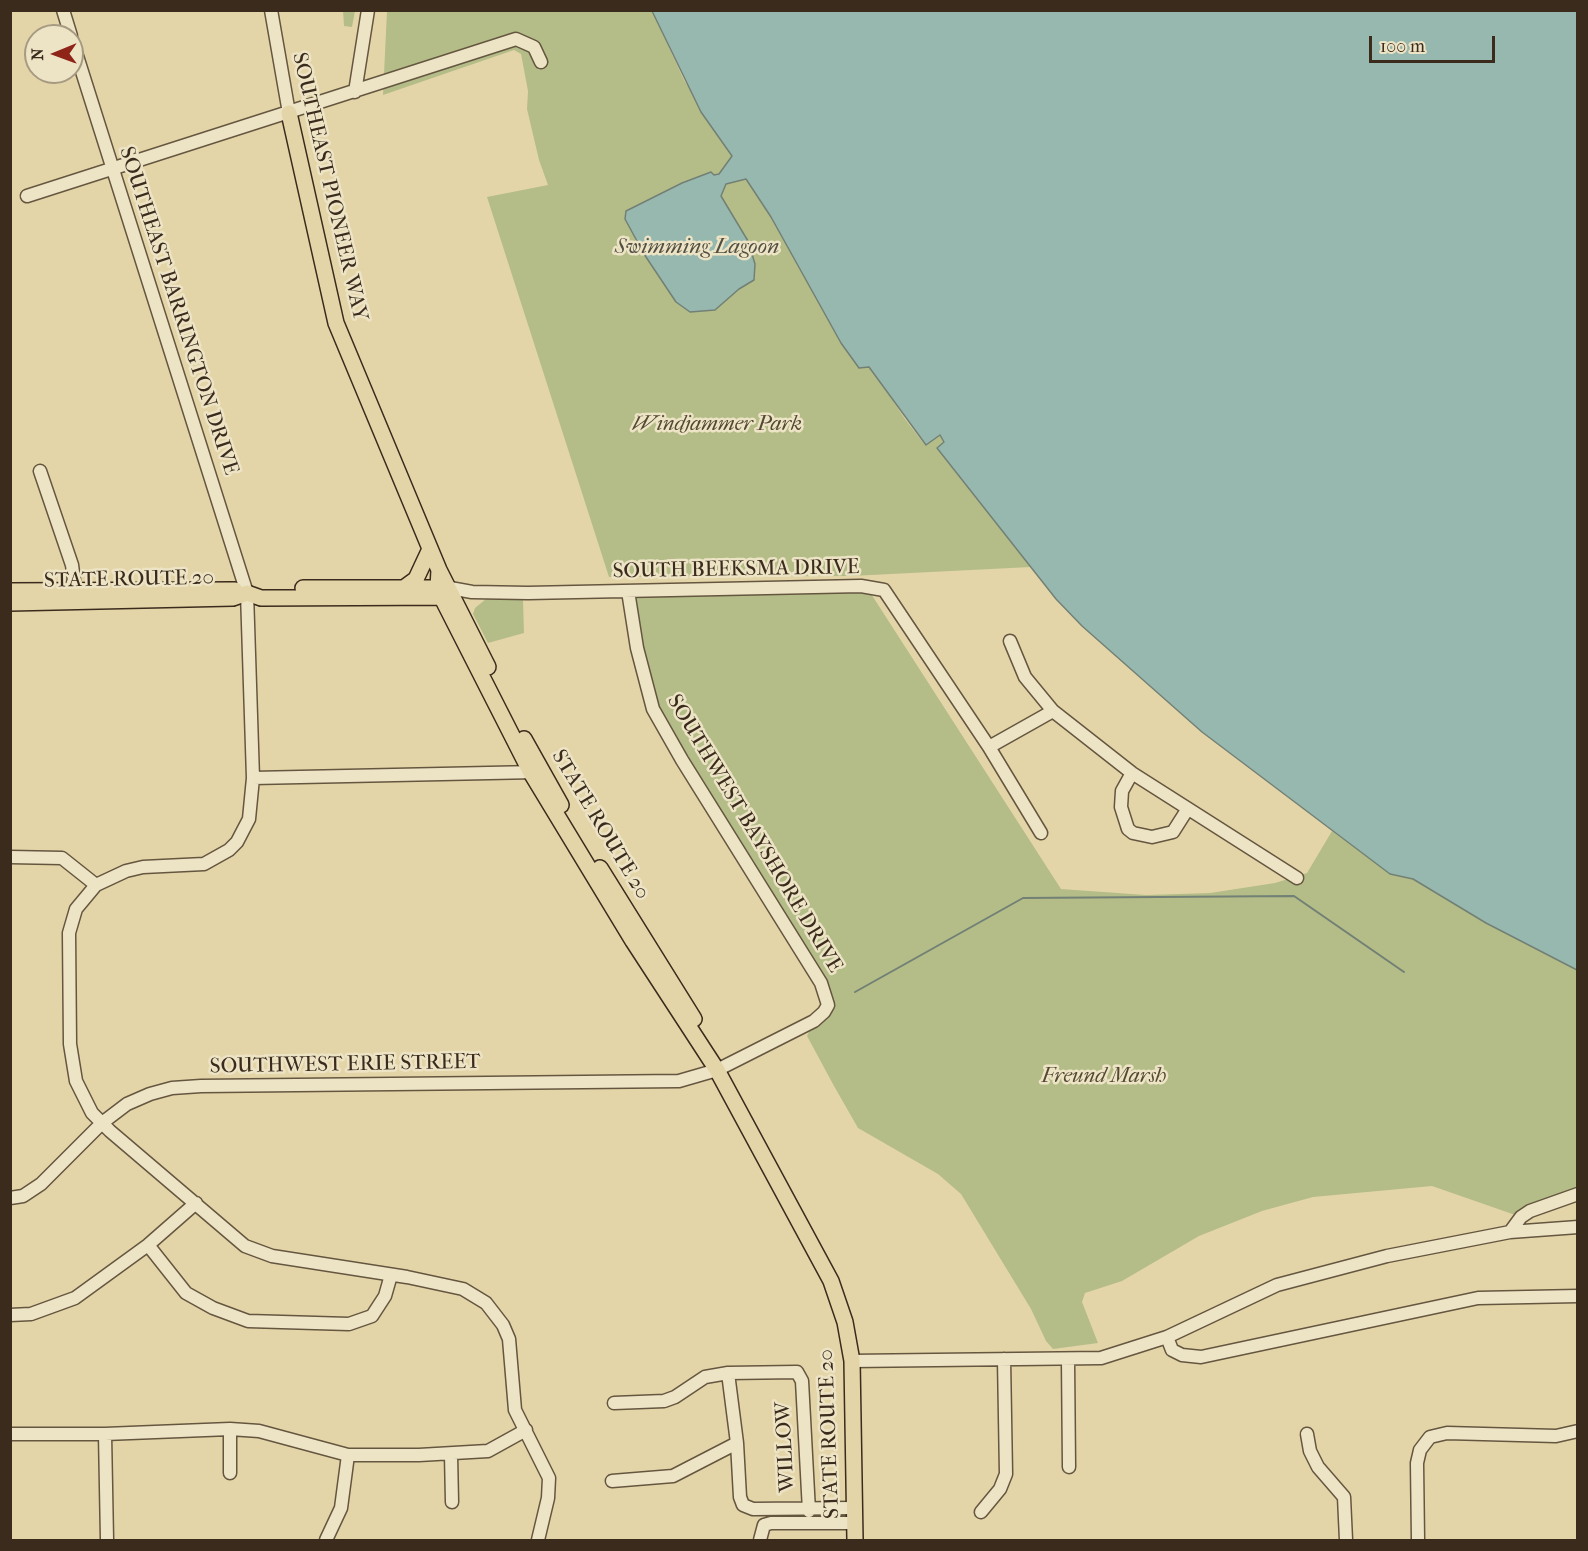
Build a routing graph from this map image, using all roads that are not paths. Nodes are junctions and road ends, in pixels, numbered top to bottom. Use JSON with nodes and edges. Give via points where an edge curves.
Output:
{"nodes":[{"id":1,"x":271,"y":10,"type":"edge"},
{"id":2,"x":368,"y":10,"type":"edge"},
{"id":3,"x":541,"y":62,"type":"dead end"},
{"id":4,"x":84,"y":81,"type":"edge"},
{"id":5,"x":355,"y":92,"type":"junction"},
{"id":6,"x":290,"y":113,"type":"junction"},
{"id":7,"x":111,"y":169,"type":"junction"},
{"id":8,"x":27,"y":196,"type":"dead end"},
{"id":9,"x":40,"y":471,"type":"dead end"},
{"id":10,"x":430,"y":549,"type":"junction"},
{"id":11,"x":405,"y":587,"type":"junction"},
{"id":12,"x":73,"y":589,"type":"junction"},
{"id":13,"x":10,"y":591,"type":"edge"},
{"id":14,"x":628,"y":591,"type":"junction"},
{"id":15,"x":247,"y":593,"type":"junction"},
{"id":16,"x":446,"y":593,"type":"junction"},
{"id":17,"x":53,"y":602,"type":"junction"},
{"id":18,"x":10,"y":603,"type":"edge"},
{"id":19,"x":1010,"y":641,"type":"dead end"},
{"id":20,"x":1053,"y":711,"type":"junction"},
{"id":21,"x":989,"y":747,"type":"junction"},
{"id":22,"x":530,"y":771,"type":"junction"},
{"id":23,"x":1131,"y":773,"type":"junction"},
{"id":24,"x":545,"y":777,"type":"junction"},
{"id":25,"x":253,"y":778,"type":"junction"},
{"id":26,"x":1187,"y":810,"type":"junction"},
{"id":27,"x":1041,"y":834,"type":"dead end"},
{"id":28,"x":10,"y":857,"type":"edge"},
{"id":29,"x":1298,"y":878,"type":"dead end"},
{"id":30,"x":96,"y":885,"type":"junction"},
{"id":31,"x":717,"y":1070,"type":"junction"},
{"id":32,"x":102,"y":1123,"type":"junction"},
{"id":33,"x":1578,"y":1194,"type":"edge"},
{"id":34,"x":10,"y":1198,"type":"edge"},
{"id":35,"x":196,"y":1203,"type":"junction"},
{"id":36,"x":1578,"y":1227,"type":"edge"},
{"id":37,"x":1510,"y":1232,"type":"junction"},
{"id":38,"x":148,"y":1245,"type":"junction"},
{"id":39,"x":391,"y":1275,"type":"junction"},
{"id":40,"x":1578,"y":1296,"type":"edge"},
{"id":41,"x":10,"y":1315,"type":"edge"},
{"id":42,"x":1172,"y":1335,"type":"junction"},
{"id":43,"x":1004,"y":1359,"type":"junction"},
{"id":44,"x":1068,"y":1360,"type":"junction"},
{"id":45,"x":852,"y":1361,"type":"junction"},
{"id":46,"x":728,"y":1373,"type":"junction"},
{"id":47,"x":614,"y":1403,"type":"dead end"},
{"id":48,"x":230,"y":1429,"type":"junction"},
{"id":49,"x":526,"y":1430,"type":"junction"},
{"id":50,"x":1578,"y":1431,"type":"edge"},
{"id":51,"x":10,"y":1434,"type":"edge"},
{"id":52,"x":105,"y":1434,"type":"junction"},
{"id":53,"x":1307,"y":1434,"type":"dead end"},
{"id":54,"x":738,"y":1443,"type":"junction"},
{"id":55,"x":451,"y":1454,"type":"junction"},
{"id":56,"x":348,"y":1455,"type":"junction"},
{"id":57,"x":1069,"y":1467,"type":"dead end"},
{"id":58,"x":230,"y":1473,"type":"dead end"},
{"id":59,"x":612,"y":1481,"type":"dead end"},
{"id":60,"x":452,"y":1502,"type":"dead end"},
{"id":61,"x":809,"y":1511,"type":"junction"},
{"id":62,"x":981,"y":1512,"type":"dead end"},
{"id":63,"x":854,"y":1516,"type":"junction"},
{"id":64,"x":107,"y":1540,"type":"edge"},
{"id":65,"x":326,"y":1540,"type":"edge"},
{"id":66,"x":538,"y":1540,"type":"edge"},
{"id":67,"x":760,"y":1540,"type":"edge"},
{"id":68,"x":855,"y":1540,"type":"edge"},
{"id":69,"x":1346,"y":1540,"type":"edge"},
{"id":70,"x":1418,"y":1540,"type":"edge"}],
"edges":[{"from":1,"to":6,"type":"street","name":"SOUTHEAST PIONEER WAY"},
{"from":2,"to":5,"type":"street"},
{"from":3,"to":5,"type":"street","via":[[534,47],[516,39]]},
{"from":4,"to":7,"type":"street","name":"SOUTHEAST BARRINGTON DRIVE"},
{"from":5,"to":6,"type":"street"},
{"from":6,"to":7,"type":"street"},
{"from":6,"to":10,"type":"main road","name":"SOUTHEAST PIONEER WAY","via":[[336,323]]},
{"from":7,"to":8,"type":"street"},
{"from":7,"to":15,"type":"street","name":"SOUTHEAST BARRINGTON DRIVE"},
{"from":9,"to":12,"type":"street","via":[[72,565]]},
{"from":10,"to":11,"type":"main road","via":[[416,579]]},
{"from":10,"to":16,"type":"main road","name":"SOUTHEAST PIONEER WAY"},
{"from":11,"to":15,"type":"main road","name":"STATE ROUTE 20","via":[[274,588]]},
{"from":11,"to":16,"type":"main road","name":"STATE ROUTE 20"},
{"from":12,"to":13,"type":"main road","name":"STATE ROUTE 20"},
{"from":12,"to":15,"type":"main road","name":"STATE ROUTE 20","via":[[230,588]]},
{"from":12,"to":17,"type":"street"},
{"from":14,"to":16,"type":"street","name":"SOUTH BEEKSMA DRIVE"},
{"from":14,"to":21,"type":"street","name":"SOUTH BEEKSMA DRIVE","via":[[861,586],[884,590]]},
{"from":14,"to":31,"type":"street","name":"SOUTHWEST BAYSHORE DRIVE","via":[[637,648],[653,709],[826,993],[828,1005],[814,1020]]},
{"from":15,"to":16,"type":"main road","name":"STATE ROUTE 20","via":[[261,598]]},
{"from":15,"to":17,"type":"main road","name":"STATE ROUTE 20","via":[[233,598]]},
{"from":15,"to":25,"type":"street","name":"SOUTHEAST BARRINGTON DRIVE"},
{"from":16,"to":22,"type":"main road","name":"STATE ROUTE 20"},
{"from":16,"to":24,"type":"main road","name":"STATE ROUTE 20"},
{"from":17,"to":18,"type":"main road","name":"STATE ROUTE 20"},
{"from":19,"to":20,"type":"street","via":[[1025,677]]},
{"from":20,"to":21,"type":"street"},
{"from":20,"to":23,"type":"street"},
{"from":21,"to":27,"type":"street"},
{"from":22,"to":24,"type":"street"},
{"from":22,"to":25,"type":"street"},
{"from":22,"to":31,"type":"main road","name":"STATE ROUTE 20","via":[[639,951]]},
{"from":23,"to":26,"type":"street"},
{"from":23,"to":26,"type":"street","via":[[1122,791],[1120,807],[1133,833],[1152,837],[1173,832]]},
{"from":24,"to":31,"type":"main road","name":"STATE ROUTE 20","via":[[707,1040]]},
{"from":25,"to":30,"type":"street","name":"SOUTHEAST BARRINGTON DRIVE","via":[[249,819],[229,850],[204,864],[143,867]]},
{"from":26,"to":29,"type":"street"},
{"from":28,"to":30,"type":"street","via":[[62,858]]},
{"from":30,"to":32,"type":"street","via":[[71,920],[70,1044],[81,1094]]},
{"from":31,"to":32,"type":"street","name":"SOUTHWEST ERIE STREET","via":[[679,1081],[182,1087],[127,1104]]},
{"from":31,"to":45,"type":"main road","name":"STATE ROUTE 20","via":[[831,1281],[845,1322]]},
{"from":32,"to":34,"type":"street","name":"SOUTHWEST ERIE STREET","via":[[41,1184],[23,1196]]},
{"from":32,"to":35,"type":"street"},
{"from":33,"to":37,"type":"street","via":[[1530,1211]]},
{"from":35,"to":38,"type":"street"},
{"from":35,"to":39,"type":"street","via":[[236,1239],[263,1254]]},
{"from":36,"to":37,"type":"street"},
{"from":37,"to":42,"type":"street","via":[[1387,1256],[1277,1285]]},
{"from":38,"to":39,"type":"street","via":[[186,1293],[248,1321],[349,1324],[372,1316],[385,1296]]},
{"from":38,"to":41,"type":"street","via":[[75,1298],[31,1314]]},
{"from":39,"to":49,"type":"street","via":[[463,1289],[496,1313],[509,1339],[515,1410]]},
{"from":40,"to":42,"type":"street","via":[[1478,1298],[1201,1357],[1182,1355]]},
{"from":42,"to":44,"type":"street","via":[[1101,1358]]},
{"from":43,"to":44,"type":"street"},
{"from":43,"to":45,"type":"street"},
{"from":43,"to":62,"type":"street","via":[[1006,1474],[1000,1489]]},
{"from":44,"to":57,"type":"street"},
{"from":45,"to":63,"type":"main road","name":"STATE ROUTE 20"},
{"from":46,"to":47,"type":"street","via":[[705,1377],[664,1401]]},
{"from":46,"to":54,"type":"street"},
{"from":46,"to":61,"type":"street","name":"WILLOW","via":[[797,1372],[802,1381]]},
{"from":48,"to":52,"type":"street"},
{"from":48,"to":56,"type":"street","via":[[259,1431]]},
{"from":48,"to":58,"type":"street"},
{"from":49,"to":55,"type":"street","via":[[488,1451]]},
{"from":49,"to":66,"type":"street","via":[[549,1478]]},
{"from":50,"to":70,"type":"street","via":[[1556,1436],[1447,1433],[1430,1437],[1420,1450],[1417,1463]]},
{"from":51,"to":52,"type":"street"},
{"from":52,"to":64,"type":"street"},
{"from":53,"to":69,"type":"street","via":[[1318,1467],[1344,1497]]},
{"from":54,"to":59,"type":"street","via":[[673,1476]]},
{"from":54,"to":61,"type":"street","via":[[743,1505],[753,1509]]},
{"from":55,"to":56,"type":"street"},
{"from":55,"to":60,"type":"street"},
{"from":56,"to":65,"type":"street","via":[[341,1508]]},
{"from":61,"to":63,"type":"street"},
{"from":63,"to":67,"type":"street","via":[[771,1522],[764,1526]]},
{"from":63,"to":68,"type":"main road","name":"STATE ROUTE 20"}]}
